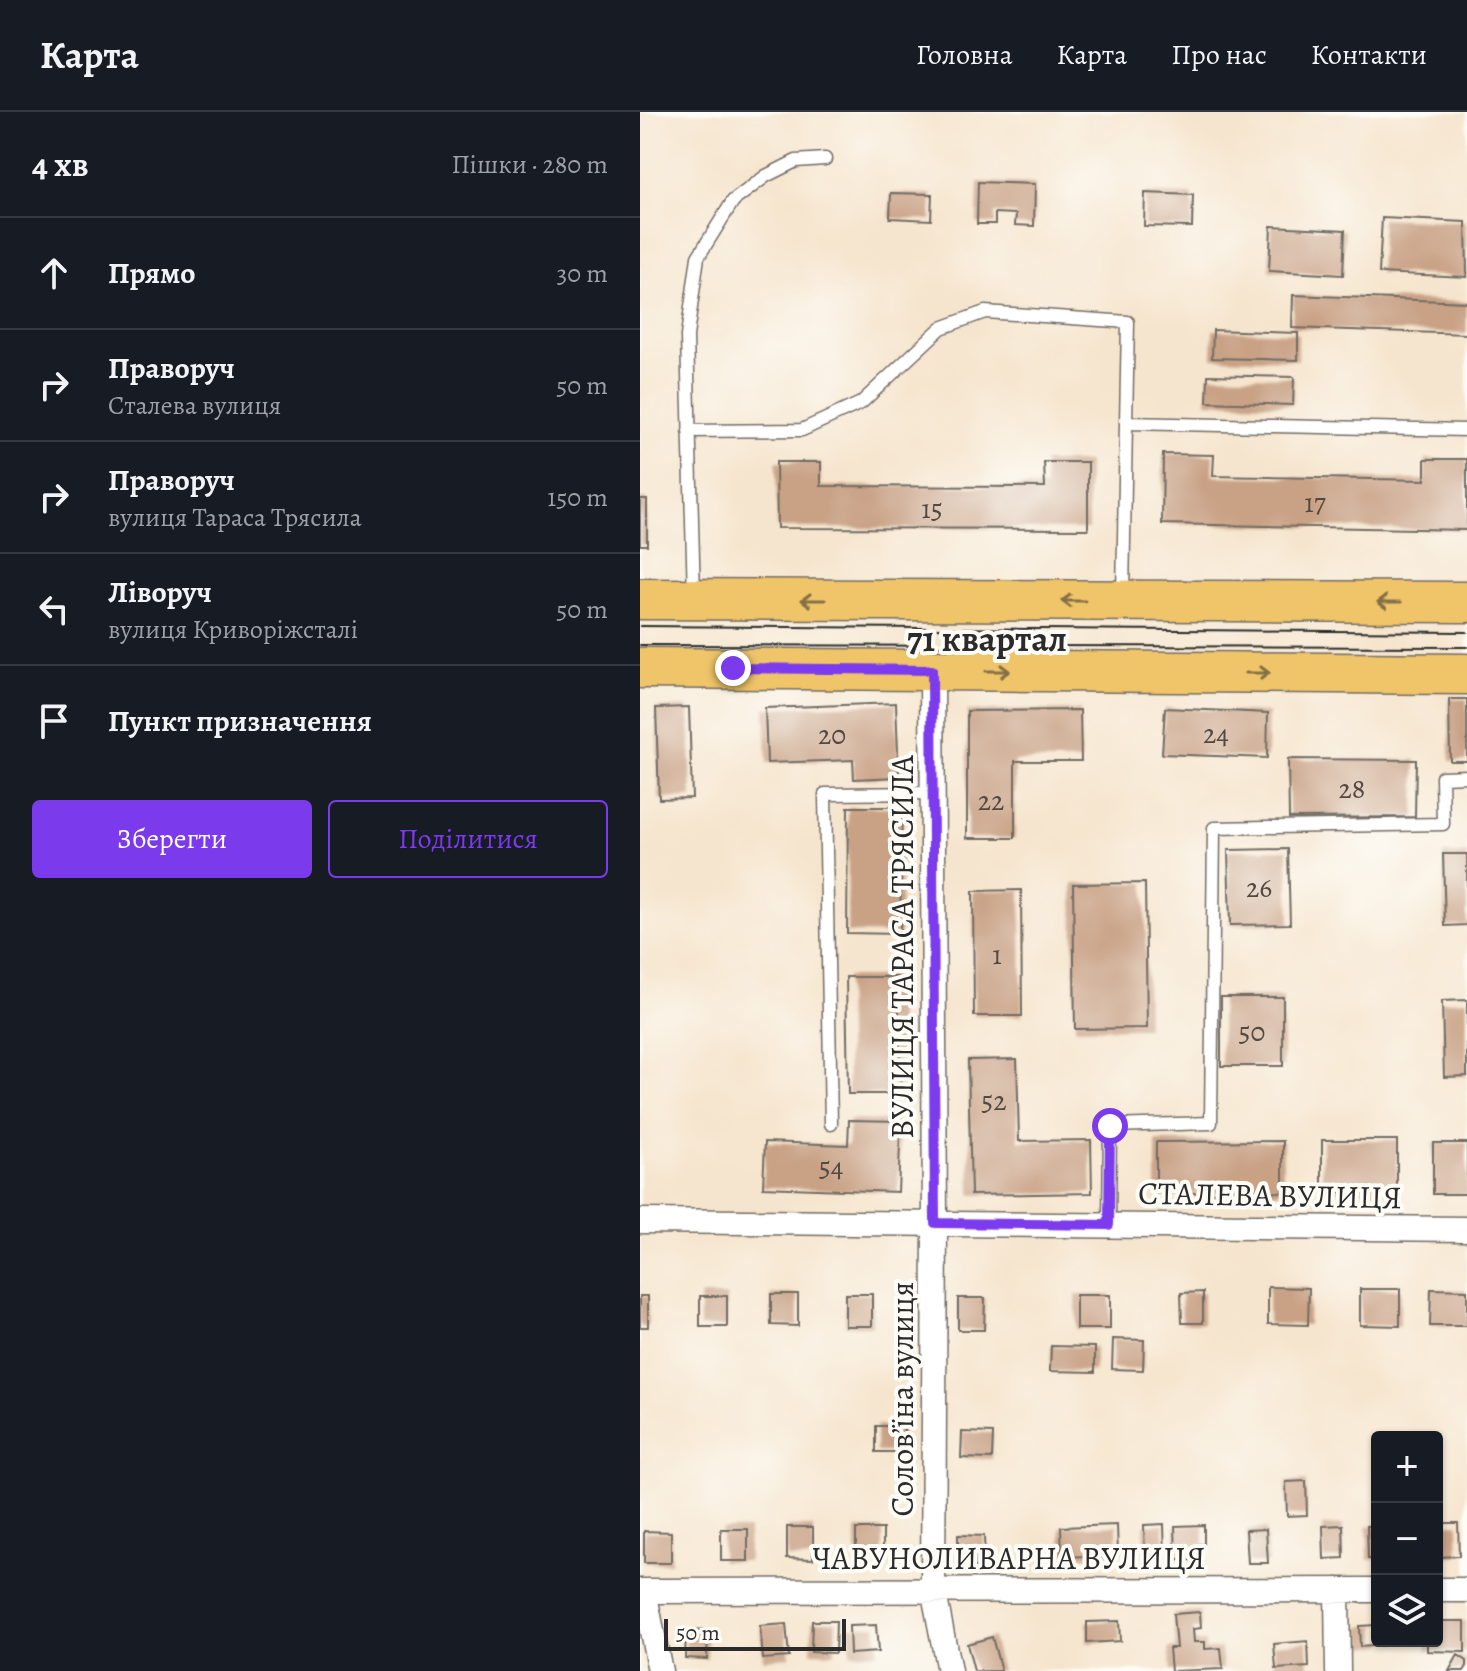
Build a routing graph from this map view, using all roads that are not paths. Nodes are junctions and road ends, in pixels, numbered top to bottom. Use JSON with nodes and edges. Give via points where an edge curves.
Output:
{"nodes":[{"id":1,"x":825,"y":159,"type":"dead end"},
{"id":2,"x":1126,"y":423,"type":"junction"},
{"id":3,"x":1467,"y":430,"type":"edge"},
{"id":4,"x":689,"y":431,"type":"junction"},
{"id":5,"x":640,"y":599,"type":"edge"},
{"id":6,"x":694,"y":599,"type":"junction"},
{"id":7,"x":1123,"y":601,"type":"junction"},
{"id":8,"x":1467,"y":602,"type":"edge"},
{"id":9,"x":640,"y":668,"type":"edge"},
{"id":10,"x":932,"y":670,"type":"junction"},
{"id":11,"x":1467,"y":674,"type":"edge"},
{"id":12,"x":1467,"y":776,"type":"edge"},
{"id":13,"x":933,"y":793,"type":"junction"},
{"id":14,"x":831,"y":1124,"type":"dead end"},
{"id":15,"x":640,"y":1221,"type":"edge"},
{"id":16,"x":935,"y":1223,"type":"junction"},
{"id":17,"x":1109,"y":1225,"type":"junction"},
{"id":18,"x":1467,"y":1229,"type":"edge"},
{"id":19,"x":933,"y":1588,"type":"junction"},
{"id":20,"x":1337,"y":1590,"type":"junction"},
{"id":21,"x":1371,"y":1590,"type":"edge"},
{"id":22,"x":1443,"y":1590,"type":"edge"},
{"id":23,"x":1467,"y":1590,"type":"edge"},
{"id":24,"x":642,"y":1591,"type":"edge"},
{"id":25,"x":660,"y":1671,"type":"edge"},
{"id":26,"x":949,"y":1671,"type":"edge"},
{"id":27,"x":1338,"y":1671,"type":"edge"}],
"edges":[{"from":1,"to":4,"type":"lane","via":[[796,161],[733,201],[698,257],[687,336]]},
{"from":2,"to":3,"type":"lane"},
{"from":2,"to":4,"type":"lane","via":[[1128,322],[985,312],[941,328],[861,403],[802,430]]},
{"from":2,"to":7,"type":"lane"},
{"from":4,"to":6,"type":"lane"},
{"from":5,"to":6,"type":"main road"},
{"from":7,"to":6,"type":"main road","one_way":true},
{"from":8,"to":7,"type":"main road","one_way":true},
{"from":9,"to":10,"type":"main road"},
{"from":10,"to":11,"type":"main road","one_way":true},
{"from":10,"to":13,"type":"street","name":"ВУЛИЦЯ ТАРАСА ТРЯСИЛА"},
{"from":12,"to":17,"type":"lane","via":[[1442,777],[1443,824],[1214,828],[1211,1123],[1110,1126]]},
{"from":13,"to":14,"type":"lane","via":[[825,794]]},
{"from":13,"to":16,"type":"street","name":"ВУЛИЦЯ ТАРАСА ТРЯСИЛА"},
{"from":15,"to":16,"type":"street","name":"СТАЛЕВА ВУЛИЦЯ"},
{"from":16,"to":17,"type":"street","name":"СТАЛЕВА ВУЛИЦЯ"},
{"from":16,"to":19,"type":"street","name":"Соловʼїна вулиця"},
{"from":17,"to":18,"type":"street","name":"СТАЛЕВА ВУЛИЦЯ"},
{"from":19,"to":20,"type":"street","name":"ЧАВУНОЛИВАРНА ВУЛИЦЯ"},
{"from":19,"to":24,"type":"street","name":"ЧАВУНОЛИВАРНА ВУЛИЦЯ"},
{"from":19,"to":26,"type":"street","name":"Соловʼїна вулиця"},
{"from":20,"to":21,"type":"street","name":"ЧАВУНОЛИВАРНА ВУЛИЦЯ"},
{"from":20,"to":27,"type":"street"},
{"from":22,"to":23,"type":"street"},
{"from":24,"to":25,"type":"street"}]}
